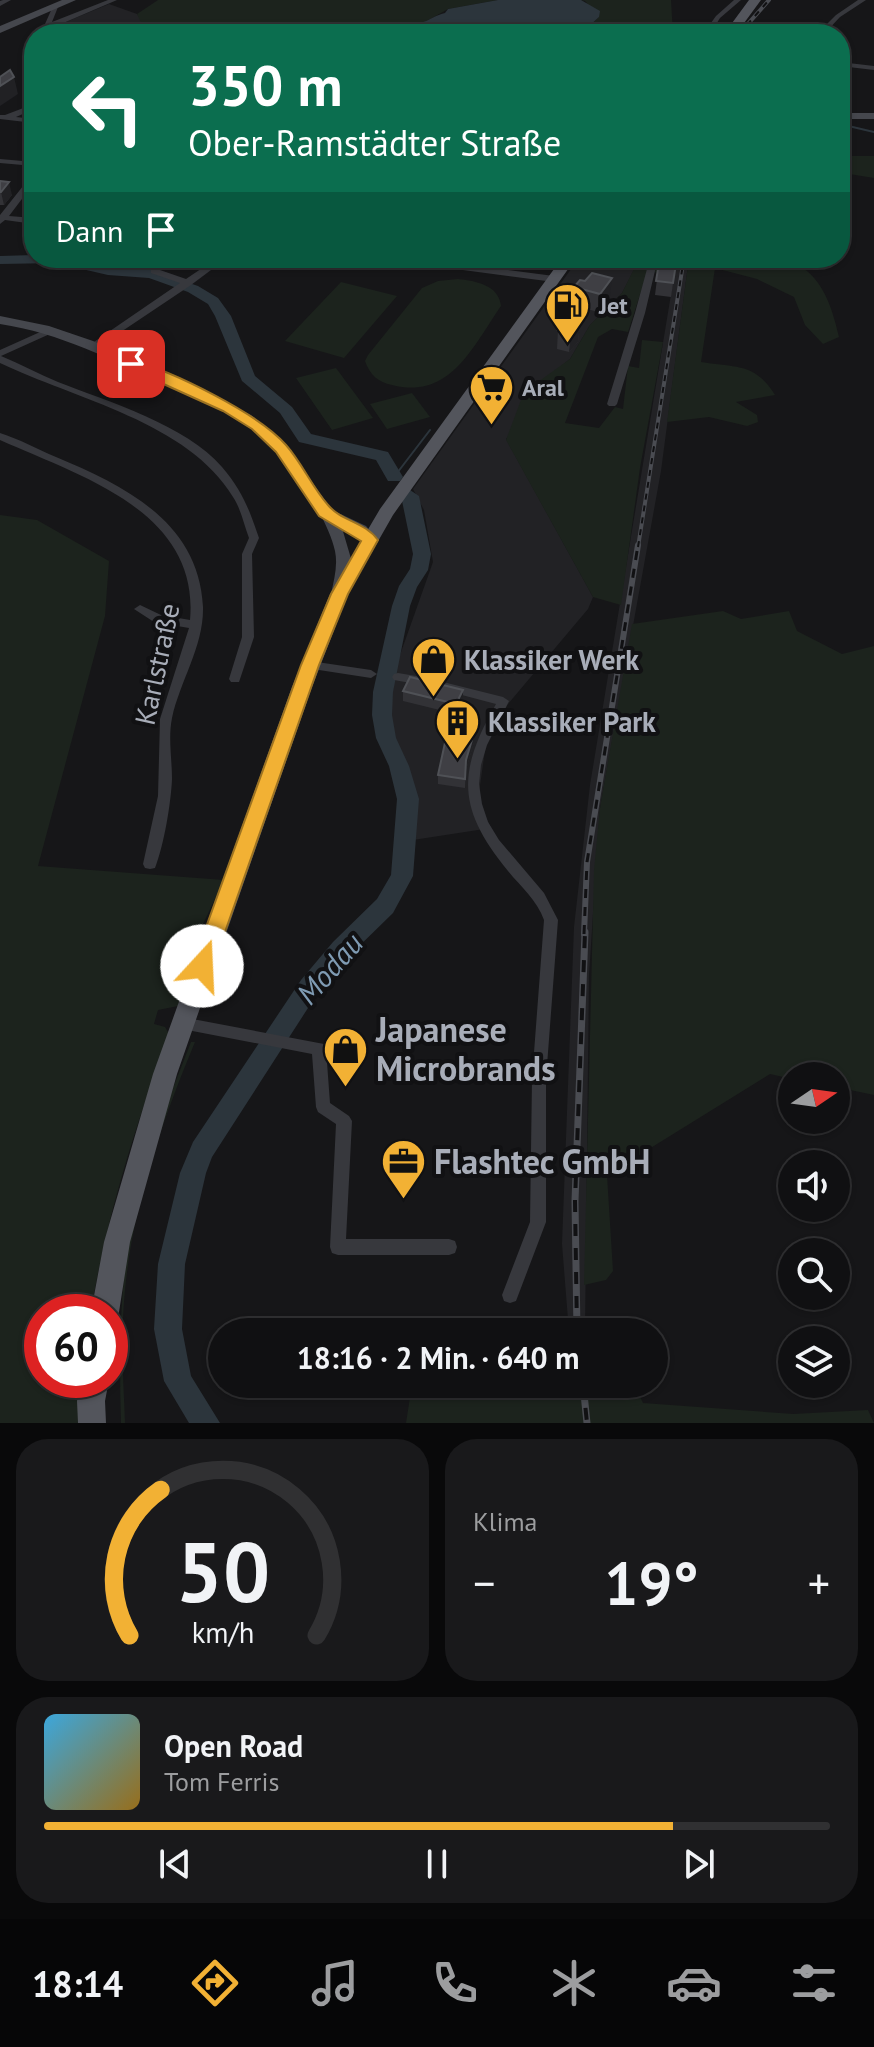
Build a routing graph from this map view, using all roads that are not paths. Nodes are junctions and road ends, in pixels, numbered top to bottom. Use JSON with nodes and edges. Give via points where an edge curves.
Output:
{"nodes":[{"id":1,"x":8,"y":0,"type":"edge"},
{"id":2,"x":114,"y":0,"type":"edge"},
{"id":3,"x":738,"y":0,"type":"edge"},
{"id":4,"x":755,"y":0,"type":"edge"},
{"id":5,"x":860,"y":2,"type":"edge"},
{"id":6,"x":61,"y":3,"type":"edge"},
{"id":7,"x":0,"y":4,"type":"edge"},
{"id":8,"x":48,"y":24,"type":"joint"},
{"id":9,"x":713,"y":24,"type":"edge"},
{"id":10,"x":737,"y":24,"type":"edge"},
{"id":11,"x":830,"y":24,"type":"edge"},
{"id":12,"x":0,"y":30,"type":"edge"},
{"id":13,"x":850,"y":65,"type":"edge"},
{"id":14,"x":874,"y":68,"type":"edge"},
{"id":15,"x":24,"y":110,"type":"edge"},
{"id":16,"x":850,"y":116,"type":"edge"},
{"id":17,"x":874,"y":116,"type":"edge"},
{"id":18,"x":4,"y":117,"type":"edge"},
{"id":19,"x":24,"y":120,"type":"edge"},
{"id":20,"x":0,"y":161,"type":"edge"},
{"id":21,"x":24,"y":163,"type":"edge"},
{"id":22,"x":24,"y":191,"type":"edge"},
{"id":23,"x":21,"y":195,"type":"junction"},
{"id":24,"x":24,"y":195,"type":"edge"},
{"id":25,"x":1,"y":219,"type":"edge"},
{"id":26,"x":24,"y":220,"type":"edge"},
{"id":27,"x":157,"y":268,"type":"edge"},
{"id":28,"x":209,"y":268,"type":"edge"},
{"id":29,"x":471,"y":268,"type":"edge"},
{"id":30,"x":562,"y":268,"type":"edge"},
{"id":31,"x":652,"y":268,"type":"edge"},
{"id":32,"x":524,"y":275,"type":"junction"},
{"id":33,"x":554,"y":279,"type":"junction"},
{"id":34,"x":188,"y":283,"type":"junction"},
{"id":35,"x":541,"y":296,"type":"junction"},
{"id":36,"x":0,"y":320,"type":"edge"},
{"id":37,"x":49,"y":331,"type":"junction"},
{"id":38,"x":94,"y":346,"type":"junction"},
{"id":39,"x":0,"y":357,"type":"edge"},
{"id":40,"x":612,"y":404,"type":"dead end"},
{"id":41,"x":0,"y":436,"type":"edge"},
{"id":42,"x":386,"y":513,"type":"junction"},
{"id":43,"x":341,"y":527,"type":"junction"},
{"id":44,"x":370,"y":540,"type":"junction"},
{"id":45,"x":339,"y":594,"type":"junction"},
{"id":46,"x":140,"y":609,"type":"dead end"},
{"id":47,"x":195,"y":625,"type":"junction"},
{"id":48,"x":310,"y":665,"type":"junction"},
{"id":49,"x":371,"y":674,"type":"dead end"},
{"id":50,"x":398,"y":677,"type":"dead end"},
{"id":51,"x":235,"y":679,"type":"dead end"},
{"id":52,"x":150,"y":864,"type":"dead end"},
{"id":53,"x":182,"y":1023,"type":"junction"},
{"id":54,"x":449,"y":1247,"type":"dead end"},
{"id":55,"x":108,"y":1294,"type":"edge"},
{"id":56,"x":510,"y":1295,"type":"dead end"},
{"id":57,"x":92,"y":1398,"type":"edge"},
{"id":58,"x":103,"y":1398,"type":"edge"},
{"id":59,"x":92,"y":1423,"type":"edge"},
{"id":60,"x":104,"y":1423,"type":"edge"}],
"edges":[{"from":1,"to":7,"type":"street"},
{"from":2,"to":8,"type":"street"},
{"from":3,"to":9,"type":"street"},
{"from":4,"to":10,"type":"main road"},
{"from":5,"to":11,"type":"street"},
{"from":6,"to":8,"type":"street"},
{"from":6,"to":12,"type":"main road"},
{"from":13,"to":14,"type":"street"},
{"from":15,"to":18,"type":"street"},
{"from":16,"to":17,"type":"main road"},
{"from":18,"to":19,"type":"street"},
{"from":20,"to":21,"type":"street"},
{"from":22,"to":23,"type":"street"},
{"from":23,"to":24,"type":"street"},
{"from":23,"to":25,"type":"street"},
{"from":25,"to":26,"type":"street"},
{"from":27,"to":34,"type":"street","via":[[154,271]]},
{"from":28,"to":34,"type":"street"},
{"from":29,"to":32,"type":"street"},
{"from":30,"to":33,"type":"main road"},
{"from":31,"to":40,"type":"street"},
{"from":32,"to":33,"type":"street"},
{"from":32,"to":35,"type":"street"},
{"from":33,"to":35,"type":"main road"},
{"from":34,"to":38,"type":"street"},
{"from":35,"to":42,"type":"main road"},
{"from":36,"to":37,"type":"main road"},
{"from":37,"to":38,"type":"main road"},
{"from":37,"to":39,"type":"street"},
{"from":38,"to":43,"type":"main road","via":[[257,425]]},
{"from":39,"to":51,"type":"street","via":[[30,376],[168,432],[212,462],[230,482],[254,538],[247,554],[248,637]]},
{"from":41,"to":47,"type":"street","name":"Karlstraße","via":[[135,500],[166,525],[194,579]]},
{"from":42,"to":43,"type":"main road"},
{"from":42,"to":44,"type":"main road"},
{"from":43,"to":44,"type":"main road","via":[[350,537]]},
{"from":43,"to":45,"type":"main road"},
{"from":44,"to":45,"type":"main road"},
{"from":45,"to":48,"type":"main road"},
{"from":46,"to":47,"type":"street","via":[[158,619]]},
{"from":47,"to":52,"type":"street","name":"Karlstraße","via":[[165,723],[165,787]]},
{"from":48,"to":49,"type":"street"},
{"from":48,"to":53,"type":"main road"},
{"from":50,"to":56,"type":"street","via":[[503,701],[480,740],[471,780],[474,801],[496,847],[543,902],[551,920],[539,1079],[538,1222]]},
{"from":53,"to":54,"type":"street","via":[[319,1049],[323,1107],[344,1121],[338,1247]]},
{"from":53,"to":55,"type":"main road","via":[[134,1175]]},
{"from":57,"to":59,"type":"main road"},
{"from":58,"to":60,"type":"main road"}]}
